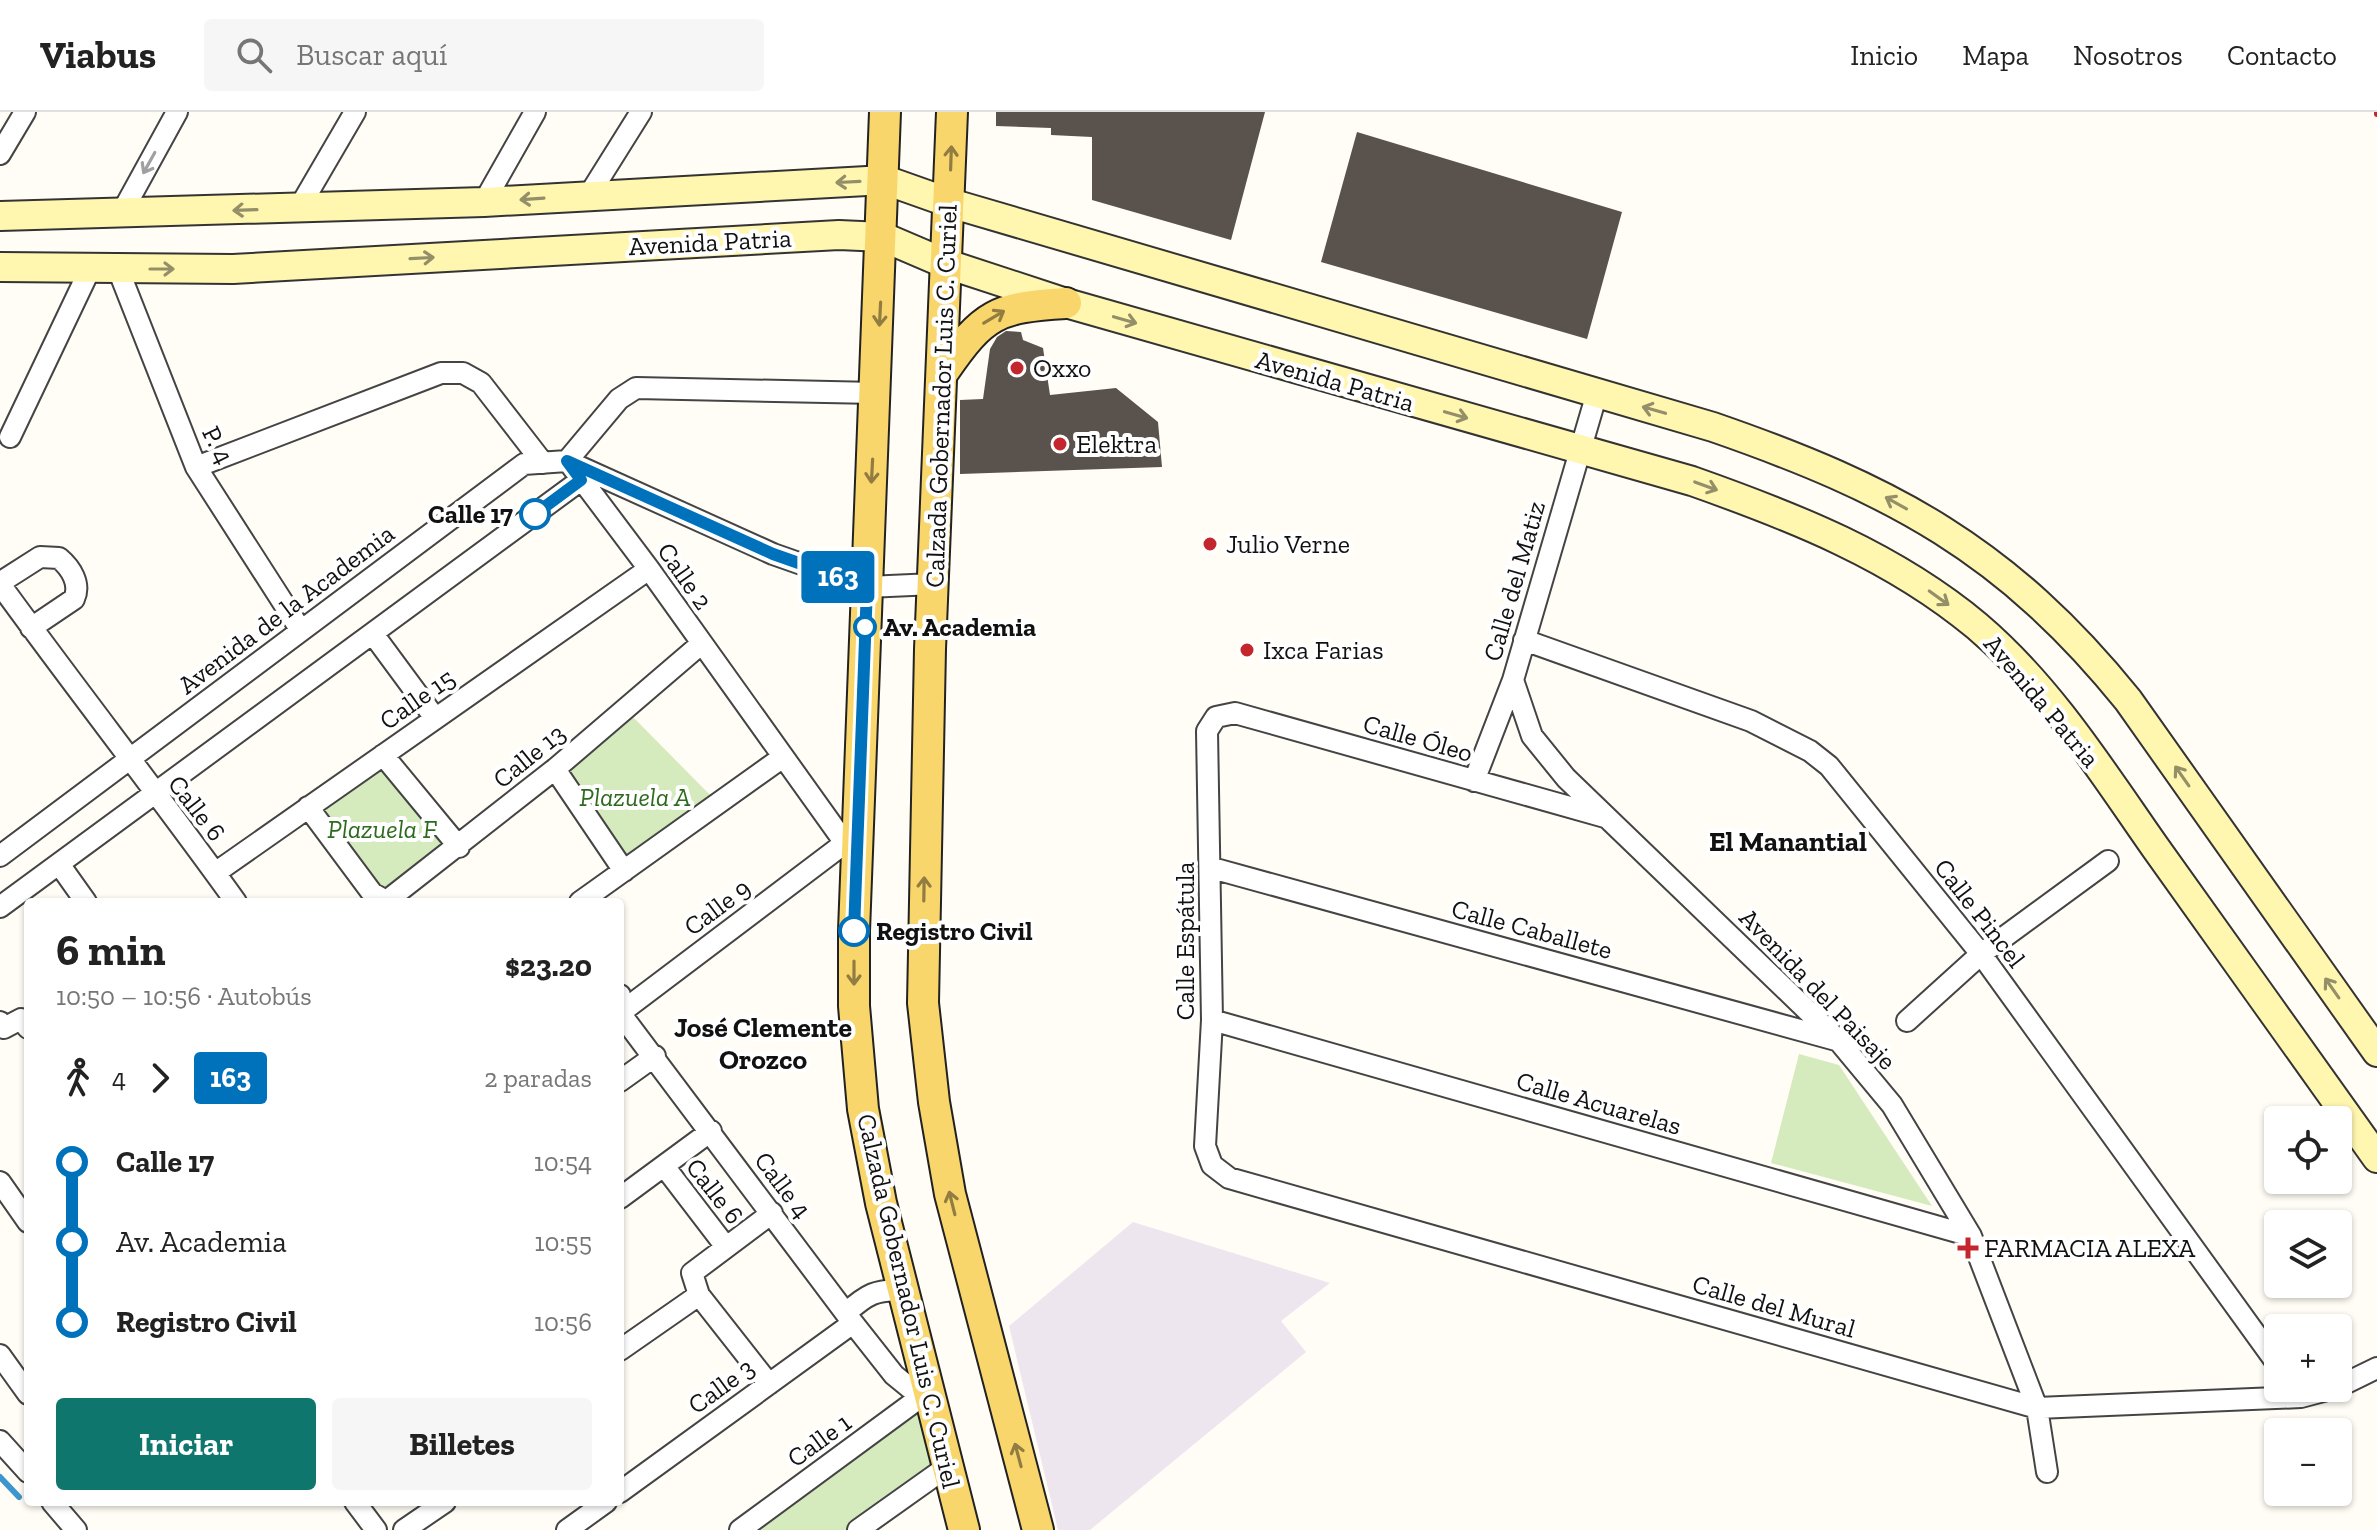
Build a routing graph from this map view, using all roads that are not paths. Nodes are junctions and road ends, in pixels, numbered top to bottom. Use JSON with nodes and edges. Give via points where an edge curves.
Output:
{"nodes":[{"id":1,"x":25,"y":112,"type":"edge"},
{"id":2,"x":177,"y":112,"type":"edge"},
{"id":3,"x":355,"y":112,"type":"edge"},
{"id":4,"x":535,"y":112,"type":"edge"},
{"id":5,"x":641,"y":112,"type":"edge"},
{"id":6,"x":952,"y":112,"type":"edge"},
{"id":7,"x":880,"y":117,"type":"edge"},
{"id":8,"x":0,"y":154,"type":"edge"},
{"id":9,"x":885,"y":180,"type":"junction"},
{"id":10,"x":589,"y":195,"type":"junction"},
{"id":11,"x":484,"y":202,"type":"junction"},
{"id":12,"x":950,"y":203,"type":"junction"},
{"id":13,"x":299,"y":208,"type":"junction"},
{"id":14,"x":121,"y":214,"type":"junction"},
{"id":15,"x":0,"y":216,"type":"edge"},
{"id":16,"x":883,"y":237,"type":"junction"},
{"id":17,"x":944,"y":263,"type":"junction"},
{"id":18,"x":0,"y":267,"type":"edge"},
{"id":19,"x":90,"y":269,"type":"junction"},
{"id":20,"x":118,"y":269,"type":"junction"},
{"id":21,"x":1066,"y":303,"type":"junction"},
{"id":22,"x":944,"y":371,"type":"junction"},
{"id":23,"x":876,"y":393,"type":"junction"},
{"id":24,"x":1597,"y":393,"type":"junction"},
{"id":25,"x":10,"y":437,"type":"dead end"},
{"id":26,"x":1580,"y":451,"type":"junction"},
{"id":27,"x":567,"y":461,"type":"junction"},
{"id":28,"x":543,"y":463,"type":"junction"},
{"id":29,"x":196,"y":467,"type":"junction"},
{"id":30,"x":581,"y":480,"type":"junction"},
{"id":31,"x":649,"y":569,"type":"junction"},
{"id":32,"x":934,"y":584,"type":"junction"},
{"id":33,"x":867,"y":587,"type":"junction"},
{"id":34,"x":7,"y":608,"type":"edge"},
{"id":35,"x":31,"y":628,"type":"junction"},
{"id":36,"x":300,"y":629,"type":"junction"},
{"id":37,"x":373,"y":634,"type":"junction"},
{"id":38,"x":1524,"y":640,"type":"junction"},
{"id":39,"x":701,"y":644,"type":"junction"},
{"id":40,"x":1513,"y":680,"type":"junction"},
{"id":41,"x":1216,"y":717,"type":"joint"},
{"id":42,"x":435,"y":718,"type":"junction"},
{"id":43,"x":123,"y":753,"type":"junction"},
{"id":44,"x":383,"y":755,"type":"junction"},
{"id":45,"x":783,"y":757,"type":"junction"},
{"id":46,"x":555,"y":769,"type":"junction"},
{"id":47,"x":1474,"y":781,"type":"junction"},
{"id":48,"x":154,"y":795,"type":"junction"},
{"id":49,"x":308,"y":807,"type":"junction"},
{"id":50,"x":1605,"y":817,"type":"junction"},
{"id":51,"x":845,"y":843,"type":"joint"},
{"id":52,"x":459,"y":847,"type":"junction"},
{"id":53,"x":2,"y":850,"type":"edge"},
{"id":54,"x":2108,"y":861,"type":"dead end"},
{"id":55,"x":59,"y":864,"type":"junction"},
{"id":56,"x":1212,"y":868,"type":"junction"},
{"id":57,"x":624,"y":871,"type":"junction"},
{"id":58,"x":215,"y":873,"type":"junction"},
{"id":59,"x":83,"y":898,"type":"edge"},
{"id":60,"x":233,"y":898,"type":"edge"},
{"id":61,"x":381,"y":898,"type":"edge"},
{"id":62,"x":387,"y":898,"type":"edge"},
{"id":63,"x":586,"y":898,"type":"edge"},
{"id":64,"x":0,"y":907,"type":"edge"},
{"id":65,"x":1981,"y":954,"type":"junction"},
{"id":66,"x":624,"y":1010,"type":"edge"},
{"id":67,"x":624,"y":1018,"type":"edge"},
{"id":68,"x":1212,"y":1020,"type":"junction"},
{"id":69,"x":1907,"y":1021,"type":"dead end"},
{"id":70,"x":0,"y":1022,"type":"edge"},
{"id":71,"x":24,"y":1022,"type":"edge"},
{"id":72,"x":1838,"y":1040,"type":"junction"},
{"id":73,"x":2377,"y":1052,"type":"edge"},
{"id":74,"x":655,"y":1056,"type":"junction"},
{"id":75,"x":624,"y":1078,"type":"edge"},
{"id":76,"x":711,"y":1131,"type":"junction"},
{"id":77,"x":2377,"y":1158,"type":"edge"},
{"id":78,"x":1212,"y":1165,"type":"joint"},
{"id":79,"x":664,"y":1166,"type":"junction"},
{"id":80,"x":0,"y":1182,"type":"edge"},
{"id":81,"x":624,"y":1195,"type":"edge"},
{"id":82,"x":772,"y":1213,"type":"junction"},
{"id":83,"x":24,"y":1216,"type":"edge"},
{"id":84,"x":1971,"y":1236,"type":"junction"},
{"id":85,"x":726,"y":1247,"type":"junction"},
{"id":86,"x":904,"y":1291,"type":"junction"},
{"id":87,"x":699,"y":1295,"type":"junction"},
{"id":88,"x":850,"y":1318,"type":"junction"},
{"id":89,"x":2264,"y":1346,"type":"edge"},
{"id":90,"x":624,"y":1347,"type":"edge"},
{"id":91,"x":0,"y":1355,"type":"edge"},
{"id":92,"x":2377,"y":1368,"type":"edge"},
{"id":93,"x":2352,"y":1380,"type":"edge"},
{"id":94,"x":769,"y":1384,"type":"junction"},
{"id":95,"x":24,"y":1388,"type":"edge"},
{"id":96,"x":925,"y":1394,"type":"junction"},
{"id":97,"x":2264,"y":1394,"type":"edge"},
{"id":98,"x":2037,"y":1408,"type":"junction"},
{"id":99,"x":0,"y":1441,"type":"edge"},
{"id":100,"x":948,"y":1466,"type":"junction"},
{"id":101,"x":24,"y":1468,"type":"edge"},
{"id":102,"x":2047,"y":1472,"type":"dead end"},
{"id":103,"x":624,"y":1489,"type":"edge"},
{"id":104,"x":55,"y":1506,"type":"edge"},
{"id":105,"x":358,"y":1506,"type":"edge"},
{"id":106,"x":439,"y":1506,"type":"edge"},
{"id":107,"x":600,"y":1506,"type":"edge"},
{"id":108,"x":76,"y":1530,"type":"edge"},
{"id":109,"x":376,"y":1530,"type":"edge"},
{"id":110,"x":404,"y":1530,"type":"edge"},
{"id":111,"x":567,"y":1530,"type":"edge"},
{"id":112,"x":740,"y":1530,"type":"edge"},
{"id":113,"x":858,"y":1530,"type":"edge"},
{"id":114,"x":964,"y":1530,"type":"edge"},
{"id":115,"x":1038,"y":1530,"type":"edge"}],
"edges":[{"from":1,"to":8,"type":"street"},
{"from":2,"to":14,"type":"street","one_way":true},
{"from":3,"to":13,"type":"street"},
{"from":4,"to":11,"type":"street"},
{"from":5,"to":10,"type":"street"},
{"from":12,"to":6,"type":"main road","name":"Calzada Gobernador Luis C. Curiel","one_way":true},
{"from":7,"to":9,"type":"main road","name":"Calzada Gobernador Luis C. Curiel"},
{"from":9,"to":10,"type":"street","name":"Avenida Patria","one_way":true},
{"from":9,"to":12,"type":"street","name":"Avenida Patria"},
{"from":9,"to":16,"type":"main road","name":"Calzada Gobernador Luis C. Curiel"},
{"from":10,"to":11,"type":"street","name":"Avenida Patria","one_way":true},
{"from":11,"to":13,"type":"street","name":"Avenida Patria"},
{"from":12,"to":17,"type":"main road","name":"Calzada Gobernador Luis C. Curiel"},
{"from":12,"to":24,"type":"street","name":"Avenida Patria"},
{"from":13,"to":14,"type":"street","name":"Avenida Patria","one_way":true},
{"from":14,"to":15,"type":"street","name":"Avenida Patria"},
{"from":16,"to":17,"type":"street","name":"Avenida Patria"},
{"from":20,"to":16,"type":"street","name":"Avenida Patria","one_way":true,"via":[[233,269]]},
{"from":16,"to":23,"type":"main road","name":"Calzada Gobernador Luis C. Curiel","one_way":true},
{"from":17,"to":21,"type":"street","name":"Avenida Patria"},
{"from":17,"to":22,"type":"main road","name":"Calzada Gobernador Luis C. Curiel"},
{"from":18,"to":19,"type":"street","name":"Avenida Patria"},
{"from":19,"to":20,"type":"street","name":"Avenida Patria"},
{"from":19,"to":25,"type":"street"},
{"from":20,"to":29,"type":"street","name":"P. 4"},
{"from":22,"to":21,"type":"main road","one_way":true,"via":[[963,343],[1000,312]]},
{"from":21,"to":26,"type":"street","name":"Avenida Patria","one_way":true},
{"from":22,"to":32,"type":"main road","name":"Calzada Gobernador Luis C. Curiel"},
{"from":23,"to":27,"type":"street","via":[[636,388],[619,399]]},
{"from":23,"to":33,"type":"main road","name":"Calzada Gobernador Luis C. Curiel","one_way":true},
{"from":24,"to":26,"type":"street","name":"Calle del Matiz"},
{"from":73,"to":24,"type":"street","name":"Avenida Patria","one_way":true,"via":[[2128,700],[2087,650],[1995,564],[1869,487],[1713,427]]},
{"from":26,"to":38,"type":"street","name":"Calle del Matiz"},
{"from":26,"to":77,"type":"street","name":"Avenida Patria","one_way":true,"via":[[1692,481],[1806,523],[1889,565],[2010,656],[2082,743]]},
{"from":27,"to":28,"type":"street","name":"Avenida de la Academia"},
{"from":27,"to":30,"type":"street","name":"Calle 2"},
{"from":27,"to":33,"type":"street","name":"Avenida de la Academia","via":[[773,554]]},
{"from":28,"to":29,"type":"street","via":[[481,383],[463,373],[441,373]]},
{"from":28,"to":36,"type":"street","name":"Avenida de la Academia","via":[[524,464]]},
{"from":29,"to":36,"type":"street","name":"P. 4"},
{"from":30,"to":31,"type":"street","name":"Calle 2"},
{"from":30,"to":37,"type":"street"},
{"from":31,"to":39,"type":"street","name":"Calle 2"},
{"from":31,"to":42,"type":"street","name":"Calle 15"},
{"from":32,"to":33,"type":"street","name":"Avenida de la Academia"},
{"from":115,"to":32,"type":"main road","name":"Calzada Gobernador Luis C. Curiel","one_way":true,"via":[[950,1194],[932,1088],[923,1003],[923,933]]},
{"from":33,"to":86,"type":"main road","name":"Calzada Gobernador Luis C. Curiel","one_way":true,"via":[[854,1006],[863,1109]]},
{"from":34,"to":35,"type":"street"},
{"from":34,"to":35,"type":"street","via":[[4,580],[40,557],[63,562],[76,581],[77,594]]},
{"from":35,"to":43,"type":"street","name":"Calle 6"},
{"from":36,"to":43,"type":"street","name":"Avenida de la Academia"},
{"from":37,"to":42,"type":"street"},
{"from":37,"to":48,"type":"street"},
{"from":38,"to":40,"type":"street","name":"Calle del Matiz"},
{"from":38,"to":65,"type":"street","name":"Calle Pincel","via":[[1751,721],[1810,751],[1829,766]]},
{"from":39,"to":45,"type":"street","name":"Calle 2"},
{"from":39,"to":46,"type":"street","name":"Calle 13"},
{"from":40,"to":47,"type":"street","name":"Calle del Matiz"},
{"from":40,"to":50,"type":"street","name":"Avenida del Paisaje","via":[[1532,736]]},
{"from":41,"to":47,"type":"street","name":"Calle Óleo","via":[[1235,713]]},
{"from":41,"to":56,"type":"street","name":"Calle Espátula","via":[[1207,731]]},
{"from":42,"to":44,"type":"street","name":"Calle 15"},
{"from":43,"to":48,"type":"street","name":"Calle 6"},
{"from":43,"to":53,"type":"street","name":"Avenida de la Academia"},
{"from":44,"to":49,"type":"street","name":"Calle 15"},
{"from":44,"to":52,"type":"street"},
{"from":45,"to":51,"type":"street","name":"Calle 2"},
{"from":45,"to":57,"type":"street"},
{"from":46,"to":52,"type":"street","name":"Calle 13"},
{"from":46,"to":57,"type":"street"},
{"from":47,"to":50,"type":"street","name":"Calle Óleo"},
{"from":48,"to":55,"type":"street"},
{"from":48,"to":58,"type":"street","name":"Calle 6"},
{"from":49,"to":58,"type":"street","name":"Calle 15"},
{"from":49,"to":61,"type":"street"},
{"from":50,"to":72,"type":"street","name":"Avenida del Paisaje"},
{"from":51,"to":66,"type":"street","name":"Calle 9"},
{"from":52,"to":62,"type":"street","name":"Calle 13"},
{"from":54,"to":65,"type":"street"},
{"from":55,"to":59,"type":"street"},
{"from":55,"to":64,"type":"street"},
{"from":56,"to":68,"type":"street","name":"Calle Espátula"},
{"from":56,"to":72,"type":"street","name":"Calle Caballete"},
{"from":57,"to":63,"type":"street"},
{"from":58,"to":60,"type":"street","name":"Calle 6"},
{"from":65,"to":69,"type":"street"},
{"from":65,"to":89,"type":"street","name":"Calle Pincel"},
{"from":67,"to":74,"type":"street","name":"Calle 4"},
{"from":68,"to":78,"type":"street","name":"Calle Espátula","via":[[1205,1146]]},
{"from":68,"to":84,"type":"street","name":"Calle Acuarelas"},
{"from":70,"to":71,"type":"street","via":[[4,1028],[21,1019]]},
{"from":72,"to":84,"type":"street","name":"Avenida del Paisaje","via":[[1892,1105]]},
{"from":74,"to":75,"type":"street"},
{"from":74,"to":76,"type":"street","name":"Calle 4"},
{"from":76,"to":79,"type":"street"},
{"from":76,"to":82,"type":"street","name":"Calle 4"},
{"from":78,"to":98,"type":"street","name":"Calle del Mural","via":[[1229,1178]]},
{"from":79,"to":81,"type":"street"},
{"from":79,"to":85,"type":"street","name":"Calle 6"},
{"from":80,"to":83,"type":"street"},
{"from":82,"to":85,"type":"street"},
{"from":82,"to":88,"type":"street","name":"Calle 4"},
{"from":84,"to":98,"type":"street","name":"Avenida del Paisaje"},
{"from":85,"to":87,"type":"street","via":[[692,1273]]},
{"from":86,"to":88,"type":"street","name":"Calle 3","via":[[883,1289],[865,1296]]},
{"from":86,"to":96,"type":"main road","name":"Calzada Gobernador Luis C. Curiel"},
{"from":87,"to":90,"type":"street"},
{"from":87,"to":94,"type":"street"},
{"from":88,"to":94,"type":"street","name":"Calle 3"},
{"from":88,"to":96,"type":"street","name":"Calle 4","via":[[894,1375]]},
{"from":91,"to":95,"type":"street"},
{"from":92,"to":93,"type":"street","name":"Calle del Mural"},
{"from":94,"to":103,"type":"street","name":"Calle 3"},
{"from":96,"to":100,"type":"main road","name":"Calzada Gobernador Luis C. Curiel"},
{"from":96,"to":112,"type":"street","name":"Calle 1"},
{"from":97,"to":98,"type":"street","name":"Calle del Mural"},
{"from":98,"to":102,"type":"street","name":"Avenida del Paisaje"},
{"from":99,"to":101,"type":"street"},
{"from":100,"to":113,"type":"street"},
{"from":100,"to":114,"type":"main road","name":"Calzada Gobernador Luis C. Curiel"},
{"from":104,"to":108,"type":"street"},
{"from":105,"to":109,"type":"street"},
{"from":106,"to":110,"type":"street"},
{"from":107,"to":111,"type":"street"}]}
